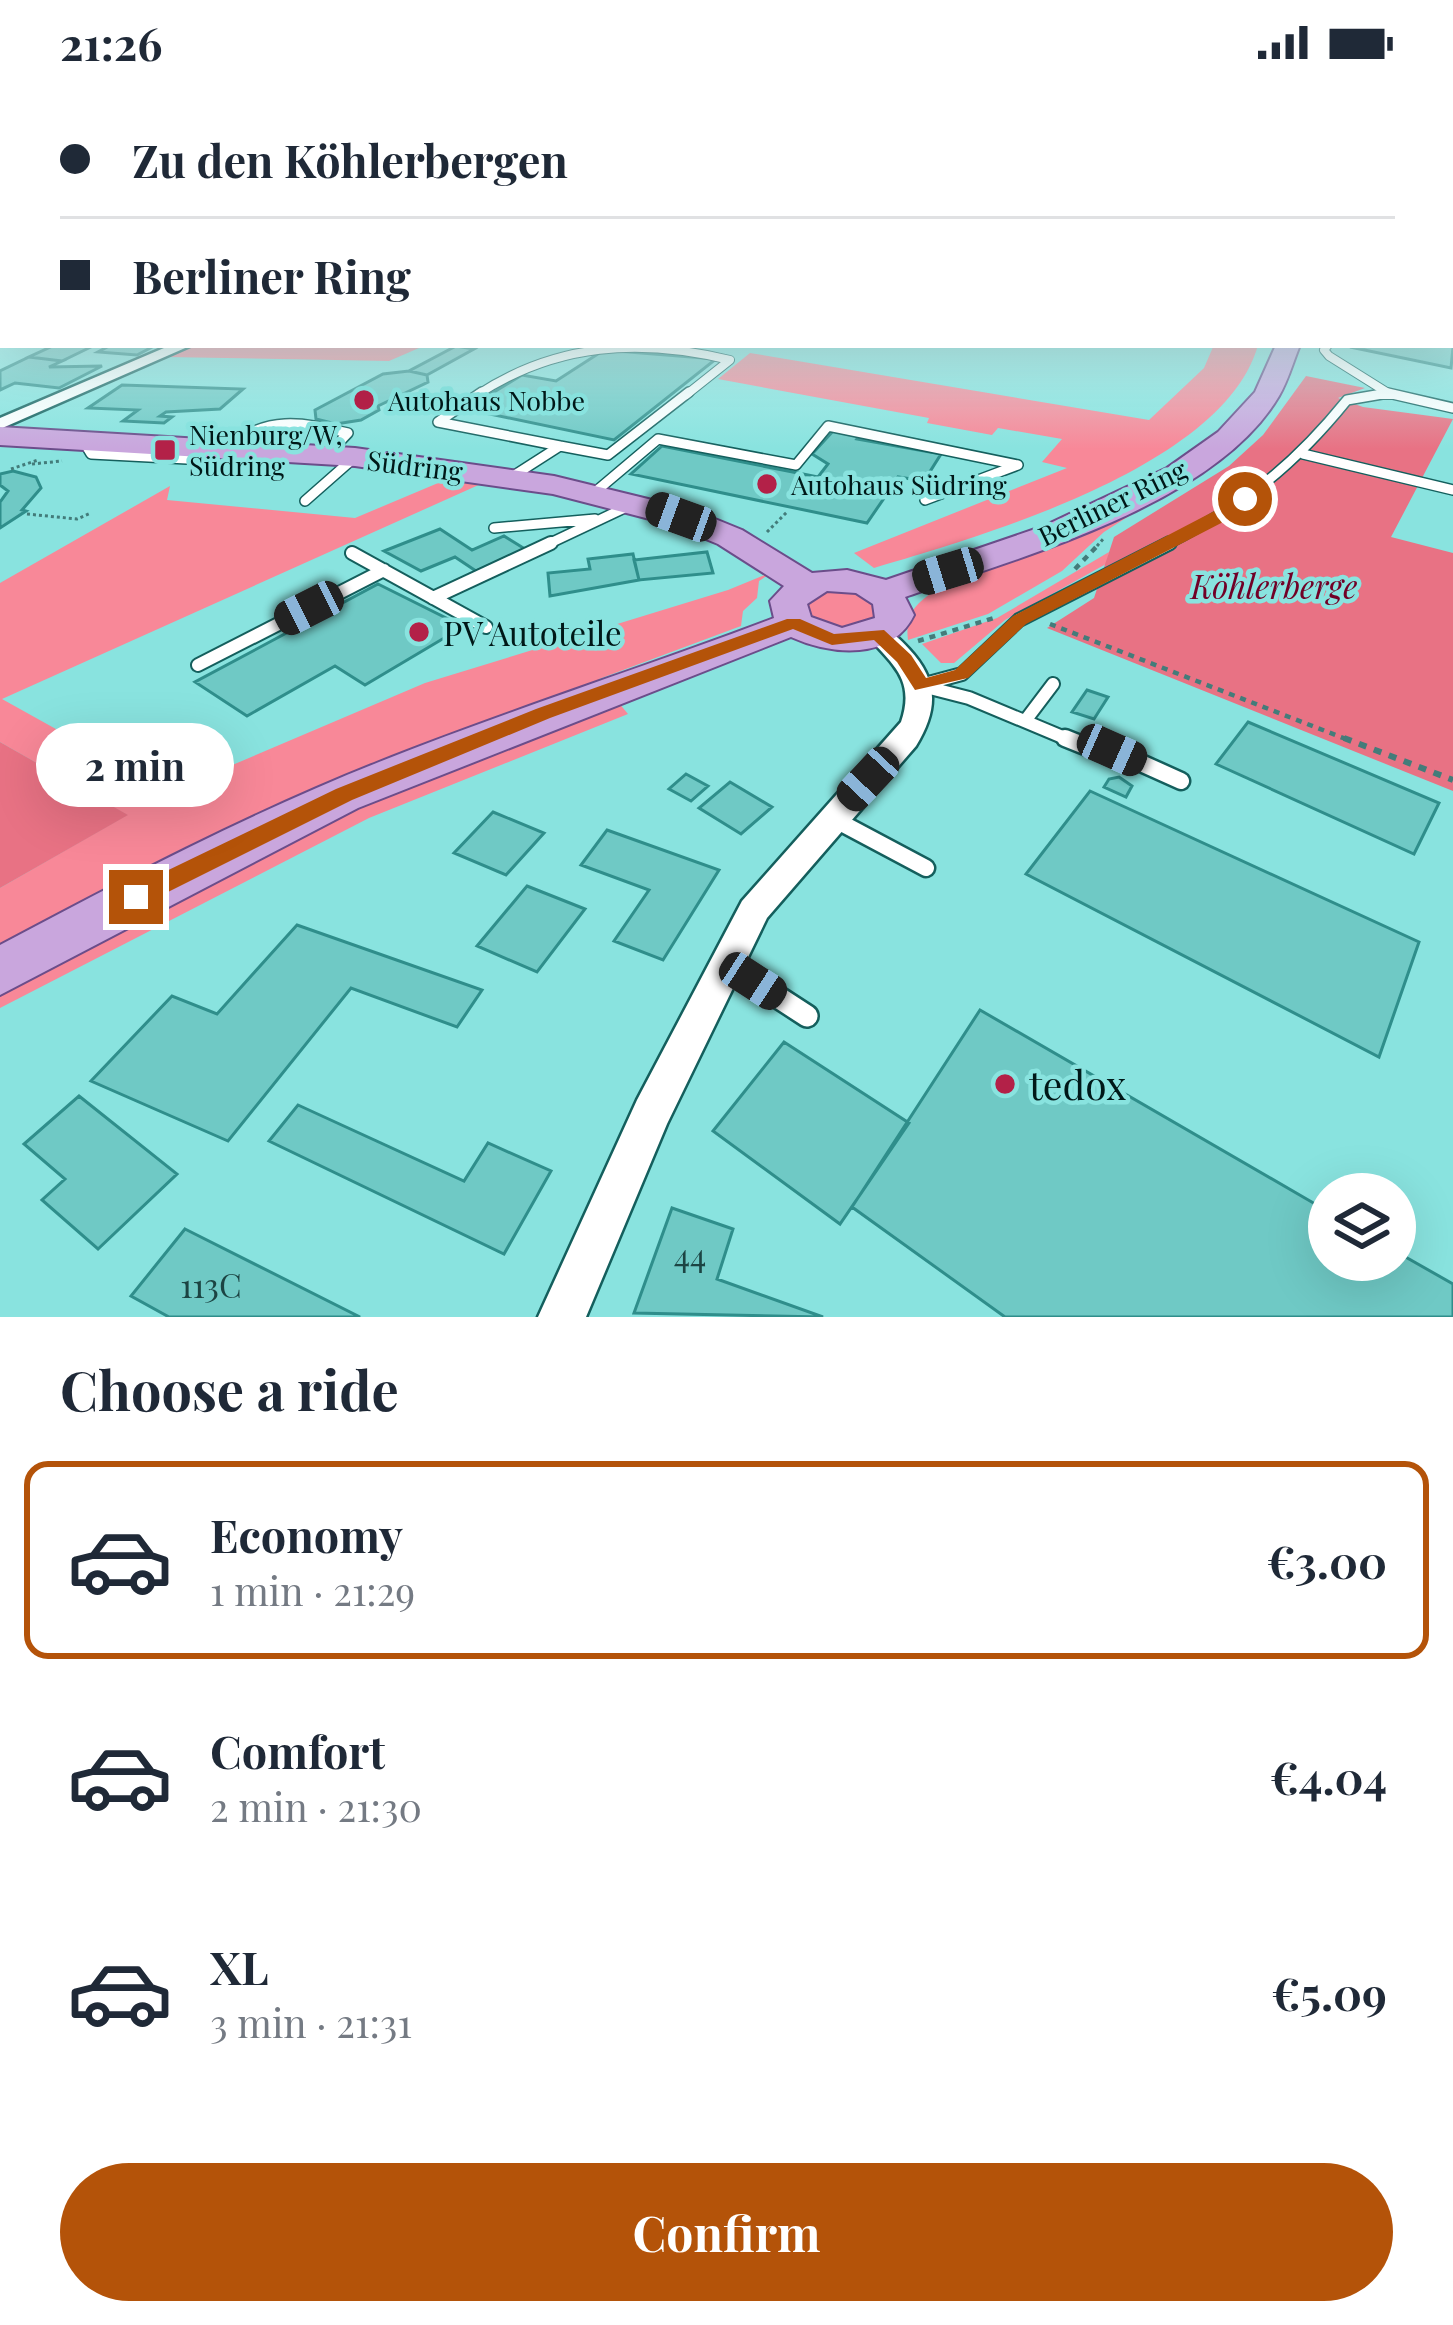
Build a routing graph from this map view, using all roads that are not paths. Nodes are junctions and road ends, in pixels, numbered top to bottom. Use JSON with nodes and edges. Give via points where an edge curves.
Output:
{"nodes":[{"id":1,"x":177,"y":348,"type":"edge"},
{"id":2,"x":586,"y":348,"type":"edge"},
{"id":3,"x":635,"y":348,"type":"edge"},
{"id":4,"x":1287,"y":348,"type":"edge"},
{"id":5,"x":1326,"y":348,"type":"edge"},
{"id":6,"x":1388,"y":393,"type":"junction"},
{"id":7,"x":1453,"y":408,"type":"edge"},
{"id":8,"x":0,"y":424,"type":"edge"},
{"id":9,"x":0,"y":436,"type":"edge"},
{"id":10,"x":560,"y":446,"type":"junction"},
{"id":11,"x":1303,"y":454,"type":"junction"},
{"id":12,"x":341,"y":456,"type":"junction"},
{"id":13,"x":510,"y":478,"type":"junction"},
{"id":14,"x":1453,"y":490,"type":"edge"},
{"id":15,"x":926,"y":500,"type":"dead end"},
{"id":16,"x":305,"y":501,"type":"dead end"},
{"id":17,"x":614,"y":504,"type":"junction"},
{"id":18,"x":494,"y":528,"type":"dead end"},
{"id":19,"x":352,"y":553,"type":"dead end"},
{"id":20,"x":384,"y":570,"type":"junction"},
{"id":21,"x":884,"y":593,"type":"junction"},
{"id":22,"x":434,"y":598,"type":"junction"},
{"id":23,"x":800,"y":604,"type":"junction"},
{"id":24,"x":487,"y":627,"type":"dead end"},
{"id":25,"x":878,"y":634,"type":"junction"},
{"id":26,"x":198,"y":665,"type":"dead end"},
{"id":27,"x":1053,"y":684,"type":"dead end"},
{"id":28,"x":921,"y":686,"type":"junction"},
{"id":29,"x":1025,"y":721,"type":"junction"},
{"id":30,"x":1181,"y":781,"type":"dead end"},
{"id":31,"x":832,"y":818,"type":"junction"},
{"id":32,"x":926,"y":868,"type":"dead end"},
{"id":33,"x":726,"y":963,"type":"junction"},
{"id":34,"x":0,"y":972,"type":"edge"},
{"id":35,"x":807,"y":1016,"type":"dead end"},
{"id":36,"x":562,"y":1317,"type":"edge"}],
"edges":[{"from":1,"to":8,"type":"street"},
{"from":2,"to":10,"type":"lane","via":[[512,373],[437,422]]},
{"from":3,"to":10,"type":"lane","via":[[730,361],[608,455]]},
{"from":4,"to":21,"type":"main road","name":"Berliner Ring","via":[[1268,395],[1210,453],[1029,542]]},
{"from":5,"to":6,"type":"lane"},
{"from":6,"to":7,"type":"lane"},
{"from":6,"to":11,"type":"lane","via":[[1337,407]]},
{"from":9,"to":12,"type":"main road","name":"Südring"},
{"from":10,"to":13,"type":"lane"},
{"from":11,"to":14,"type":"lane"},
{"from":11,"to":28,"type":"lane","via":[[1222,516],[1028,615],[962,674]]},
{"from":12,"to":13,"type":"main road","name":"Südring"},
{"from":12,"to":16,"type":"lane"},
{"from":13,"to":17,"type":"main road","name":"Südring"},
{"from":15,"to":17,"type":"lane","via":[[1018,465],[827,426],[796,465],[658,439]]},
{"from":17,"to":18,"type":"lane"},
{"from":17,"to":22,"type":"lane"},
{"from":17,"to":23,"type":"main road","name":"Südring","via":[[730,537]]},
{"from":19,"to":20,"type":"lane"},
{"from":20,"to":22,"type":"lane"},
{"from":20,"to":26,"type":"lane"},
{"from":21,"to":23,"type":"main road","via":[[847,580]]},
{"from":21,"to":25,"type":"main road","via":[[895,615]]},
{"from":22,"to":24,"type":"lane"},
{"from":23,"to":25,"type":"main road","via":[[832,639]]},
{"from":23,"to":34,"type":"main road","via":[[344,795]]},
{"from":25,"to":28,"type":"street"},
{"from":27,"to":29,"type":"lane"},
{"from":28,"to":29,"type":"lane"},
{"from":28,"to":31,"type":"street","via":[[918,719],[906,739]]},
{"from":29,"to":30,"type":"lane"},
{"from":31,"to":32,"type":"lane"},
{"from":31,"to":33,"type":"street","via":[[754,910]]},
{"from":33,"to":35,"type":"lane"},
{"from":33,"to":36,"type":"street"}]}
